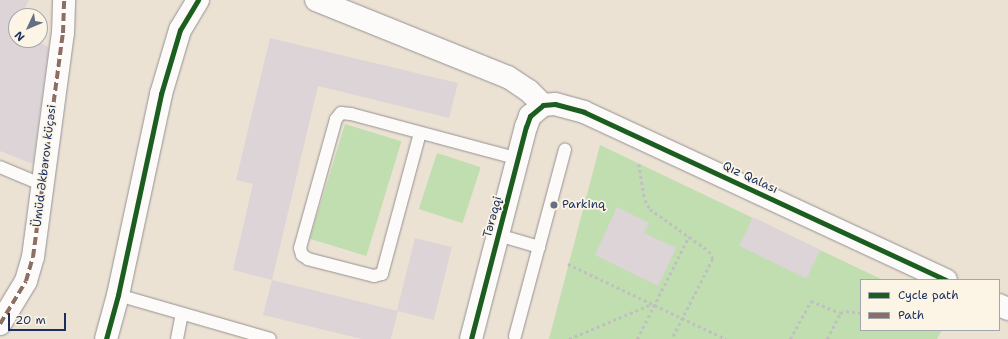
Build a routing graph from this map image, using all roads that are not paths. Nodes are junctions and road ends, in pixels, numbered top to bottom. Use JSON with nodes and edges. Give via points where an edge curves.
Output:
{"nodes":[{"id":1,"x":64,"y":0,"type":"edge"},
{"id":2,"x":198,"y":0,"type":"edge"},
{"id":3,"x":316,"y":0,"type":"edge"},
{"id":4,"x":543,"y":105,"type":"junction"},
{"id":5,"x":420,"y":133,"type":"junction"},
{"id":6,"x":565,"y":150,"type":"dead end"},
{"id":7,"x":519,"y":159,"type":"junction"},
{"id":8,"x":0,"y":167,"type":"edge"},
{"id":9,"x":44,"y":185,"type":"junction"},
{"id":10,"x":498,"y":235,"type":"junction"},
{"id":11,"x":539,"y":247,"type":"junction"},
{"id":12,"x":944,"y":279,"type":"edge"},
{"id":13,"x":118,"y":294,"type":"junction"},
{"id":14,"x":182,"y":314,"type":"junction"},
{"id":15,"x":0,"y":324,"type":"edge"},
{"id":16,"x":515,"y":336,"type":"dead end"},
{"id":17,"x":106,"y":339,"type":"edge"},
{"id":18,"x":177,"y":339,"type":"edge"},
{"id":19,"x":270,"y":339,"type":"edge"},
{"id":20,"x":471,"y":339,"type":"edge"}],
"edges":[{"from":1,"to":9,"type":"street","name":"Ümüd Əkbərov küçəsi","via":[[63,32]]},
{"from":2,"to":13,"type":"street","via":[[180,30],[161,94]]},
{"from":3,"to":4,"type":"street","via":[[508,77],[529,91]]},
{"from":4,"to":7,"type":"street","name":"Tərəqqi","via":[[530,116]]},
{"from":4,"to":12,"type":"street","name":"Qız Qalası","via":[[555,104],[584,112]]},
{"from":5,"to":5,"type":"lane","via":[[351,114],[341,114],[336,119],[300,248],[302,255],[308,259],[374,276],[382,274]]},
{"from":5,"to":7,"type":"lane"},
{"from":6,"to":11,"type":"lane"},
{"from":7,"to":10,"type":"street","name":"Tərəqqi"},
{"from":8,"to":9,"type":"lane"},
{"from":9,"to":15,"type":"street","name":"Ümüd Əkbərov küçəsi","via":[[28,275]]},
{"from":10,"to":11,"type":"lane"},
{"from":10,"to":20,"type":"street","name":"Tərəqqi"},
{"from":11,"to":16,"type":"lane"},
{"from":13,"to":14,"type":"lane"},
{"from":13,"to":17,"type":"street"},
{"from":14,"to":18,"type":"lane"},
{"from":14,"to":19,"type":"lane"}]}
